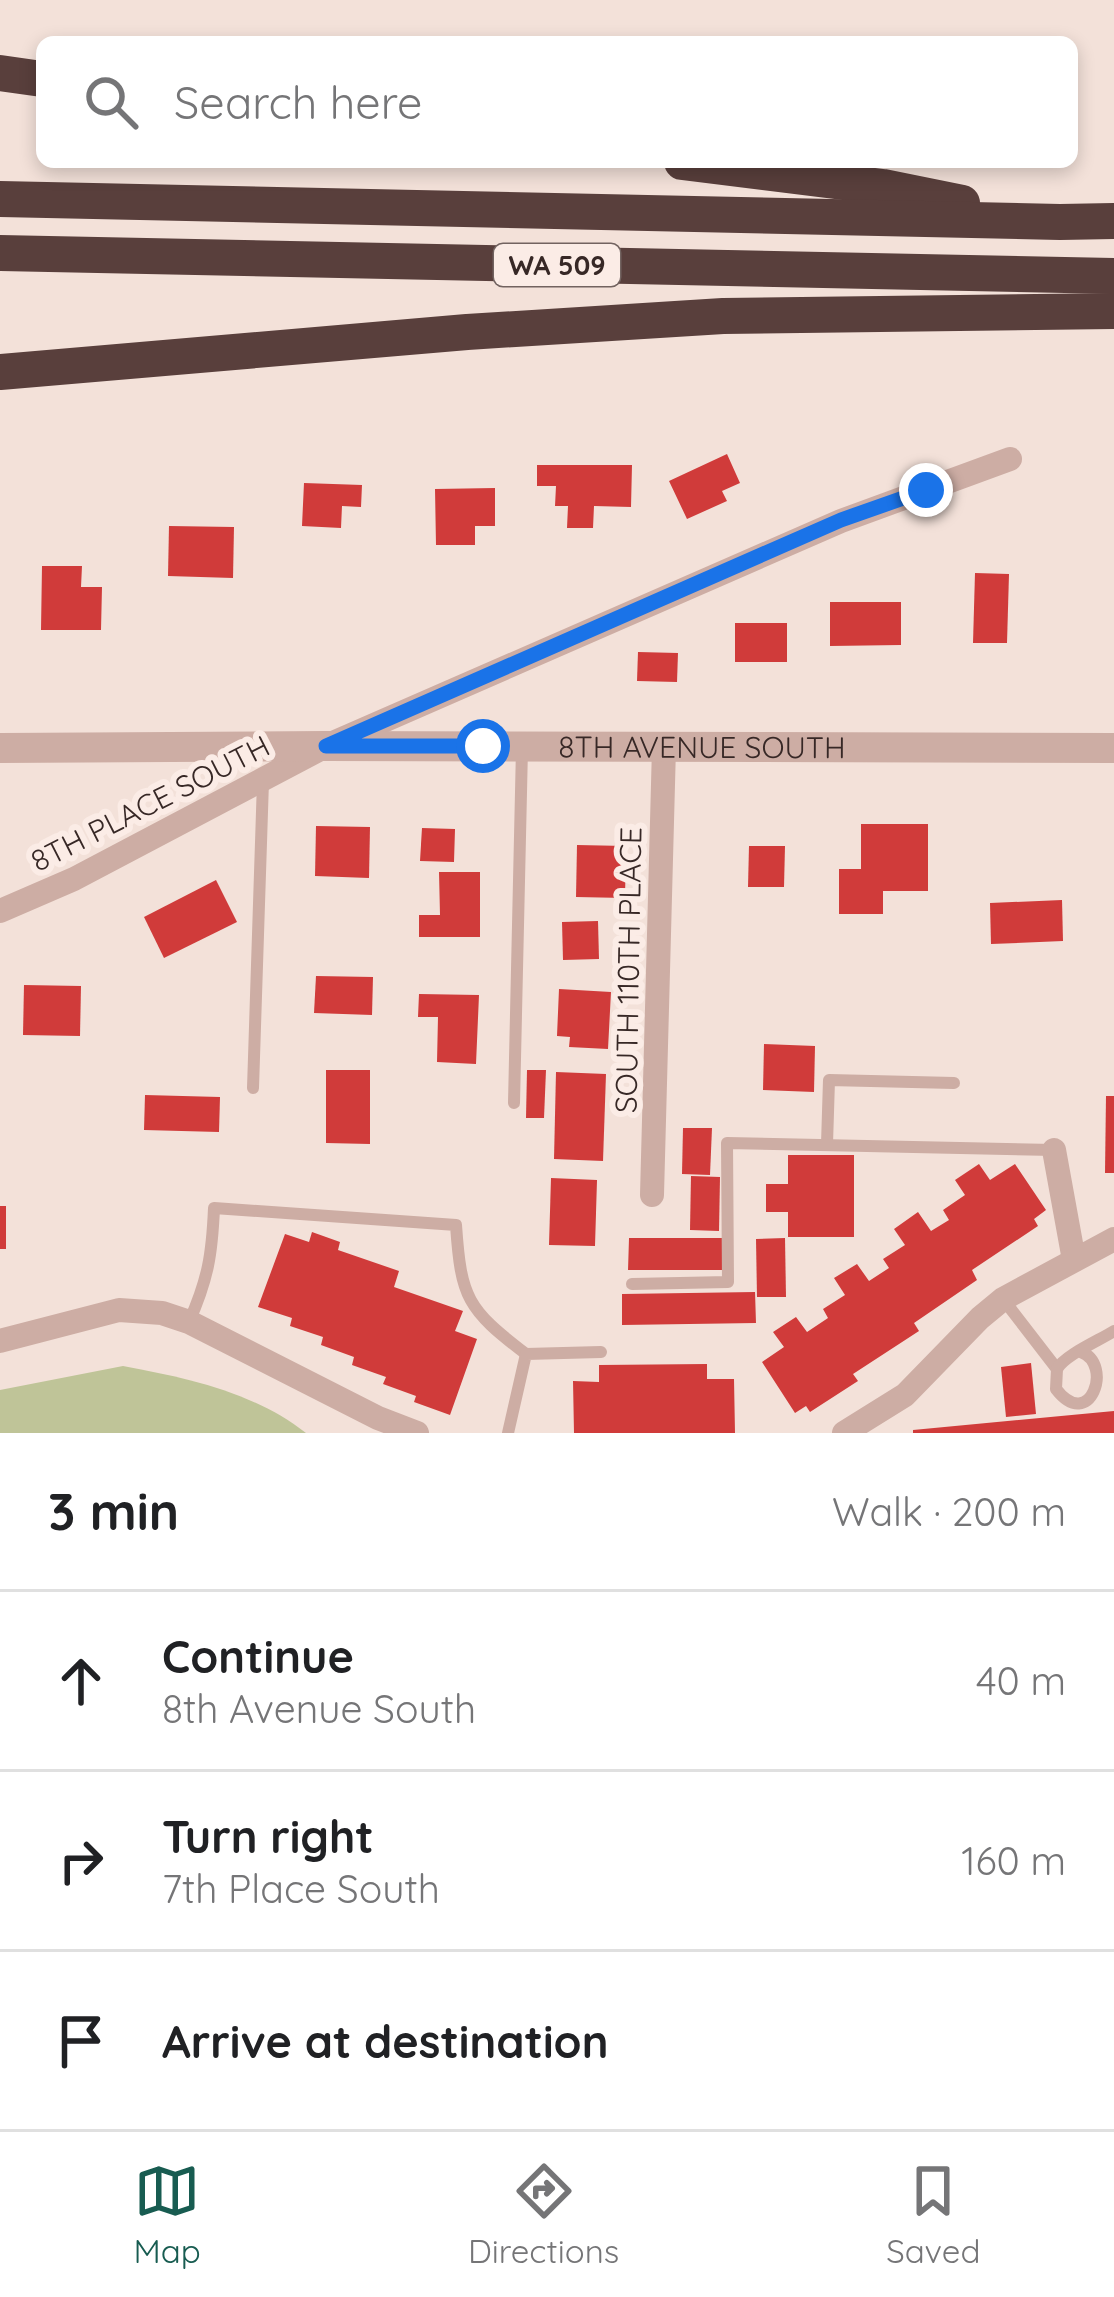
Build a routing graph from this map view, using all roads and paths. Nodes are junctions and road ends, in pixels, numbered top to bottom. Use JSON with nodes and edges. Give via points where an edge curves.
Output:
{"nodes":[{"id":1,"x":0,"y":73,"type":"edge"},
{"id":2,"x":36,"y":78,"type":"edge"},
{"id":3,"x":730,"y":168,"type":"edge"},
{"id":4,"x":0,"y":199,"type":"edge"},
{"id":5,"x":1114,"y":221,"type":"edge"},
{"id":6,"x":1060,"y":223,"type":"junction"},
{"id":7,"x":0,"y":253,"type":"edge"},
{"id":8,"x":1114,"y":276,"type":"edge"},
{"id":9,"x":1114,"y":311,"type":"edge"},
{"id":10,"x":0,"y":372,"type":"edge"},
{"id":11,"x":1010,"y":459,"type":"dead end"},
{"id":12,"x":326,"y":746,"type":"junction"},
{"id":13,"x":522,"y":746,"type":"junction"},
{"id":14,"x":664,"y":747,"type":"junction"},
{"id":15,"x":0,"y":748,"type":"edge"},
{"id":16,"x":1114,"y":748,"type":"edge"},
{"id":17,"x":263,"y":780,"type":"junction"},
{"id":18,"x":0,"y":911,"type":"edge"},
{"id":19,"x":954,"y":1083,"type":"dead end"},
{"id":20,"x":254,"y":1088,"type":"dead end"},
{"id":21,"x":514,"y":1103,"type":"dead end"},
{"id":22,"x":826,"y":1144,"type":"junction"},
{"id":23,"x":1054,"y":1150,"type":"joint"},
{"id":24,"x":652,"y":1195,"type":"dead end"},
{"id":25,"x":1114,"y":1239,"type":"edge"},
{"id":26,"x":1074,"y":1260,"type":"junction"},
{"id":27,"x":632,"y":1284,"type":"dead end"},
{"id":28,"x":1003,"y":1299,"type":"junction"},
{"id":29,"x":189,"y":1322,"type":"junction"},
{"id":30,"x":1114,"y":1330,"type":"edge"},
{"id":31,"x":0,"y":1341,"type":"edge"},
{"id":32,"x":601,"y":1352,"type":"dead end"},
{"id":33,"x":1081,"y":1352,"type":"junction"},
{"id":34,"x":526,"y":1354,"type":"junction"},
{"id":35,"x":1057,"y":1369,"type":"junction"},
{"id":36,"x":417,"y":1433,"type":"edge"},
{"id":37,"x":508,"y":1433,"type":"edge"},
{"id":38,"x":844,"y":1433,"type":"edge"}],
"edges":[{"from":1,"to":2,"type":"highway"},
{"from":3,"to":6,"type":"highway","via":[[883,187]]},
{"from":4,"to":6,"type":"highway","number":"WA 509"},
{"from":5,"to":6,"type":"highway","number":"WA 509"},
{"from":7,"to":8,"type":"highway","number":"WA 509"},
{"from":9,"to":10,"type":"highway","via":[[699,317]]},
{"from":11,"to":12,"type":"street","name":"8TH PLACE SOUTH","via":[[841,520]]},
{"from":12,"to":13,"type":"street","name":"8TH AVENUE SOUTH"},
{"from":12,"to":15,"type":"street","name":"8TH AVENUE SOUTH"},
{"from":12,"to":17,"type":"street","name":"8TH PLACE SOUTH"},
{"from":13,"to":14,"type":"street","name":"8TH AVENUE SOUTH"},
{"from":13,"to":21,"type":"lane"},
{"from":14,"to":16,"type":"street","name":"8TH AVENUE SOUTH"},
{"from":14,"to":24,"type":"street","name":"SOUTH 110TH PLACE"},
{"from":17,"to":18,"type":"street","name":"8TH PLACE SOUTH"},
{"from":17,"to":20,"type":"lane"},
{"from":19,"to":22,"type":"lane","via":[[829,1080]]},
{"from":22,"to":23,"type":"lane"},
{"from":22,"to":27,"type":"lane","via":[[727,1143],[728,1282]]},
{"from":23,"to":26,"type":"street"},
{"from":25,"to":26,"type":"street"},
{"from":26,"to":28,"type":"street"},
{"from":28,"to":35,"type":"lane"},
{"from":28,"to":38,"type":"street","via":[[905,1395]]},
{"from":29,"to":31,"type":"street","via":[[119,1310]]},
{"from":29,"to":34,"type":"lane","via":[[213,1250],[214,1208],[456,1225],[470,1303]]},
{"from":29,"to":36,"type":"street"},
{"from":30,"to":33,"type":"lane"},
{"from":32,"to":34,"type":"lane"},
{"from":33,"to":35,"type":"lane"},
{"from":33,"to":35,"type":"lane","via":[[1106,1369],[1106,1389],[1091,1404],[1062,1398]]},
{"from":34,"to":37,"type":"lane"}]}
